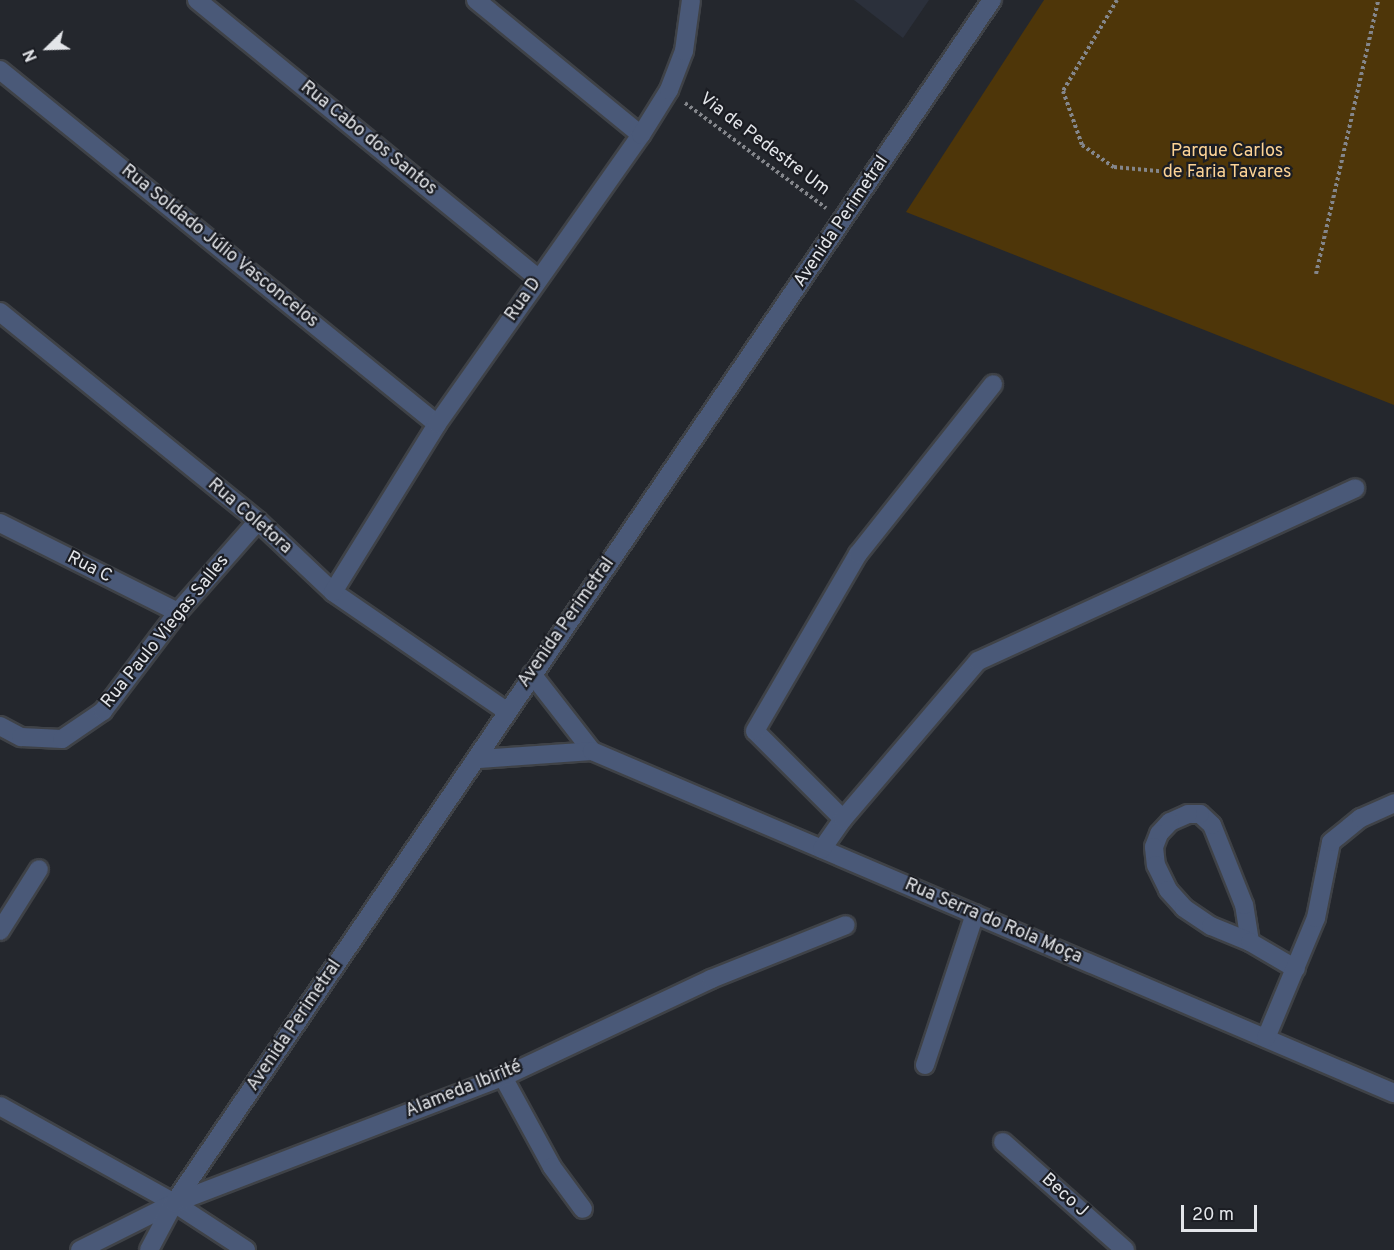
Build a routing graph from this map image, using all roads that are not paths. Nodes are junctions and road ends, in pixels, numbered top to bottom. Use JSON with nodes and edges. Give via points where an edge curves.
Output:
{"nodes":[{"id":1,"x":197,"y":0,"type":"edge"},
{"id":2,"x":476,"y":0,"type":"edge"},
{"id":3,"x":691,"y":0,"type":"edge"},
{"id":4,"x":992,"y":0,"type":"edge"},
{"id":5,"x":0,"y":70,"type":"edge"},
{"id":6,"x":641,"y":135,"type":"junction"},
{"id":7,"x":539,"y":279,"type":"junction"},
{"id":8,"x":0,"y":312,"type":"edge"},
{"id":9,"x":993,"y":384,"type":"dead end"},
{"id":10,"x":437,"y":424,"type":"junction"},
{"id":11,"x":1355,"y":488,"type":"dead end"},
{"id":12,"x":258,"y":521,"type":"junction"},
{"id":13,"x":0,"y":523,"type":"edge"},
{"id":14,"x":333,"y":592,"type":"junction"},
{"id":15,"x":178,"y":612,"type":"junction"},
{"id":16,"x":532,"y":674,"type":"junction"},
{"id":17,"x":506,"y":711,"type":"junction"},
{"id":18,"x":0,"y":726,"type":"edge"},
{"id":19,"x":592,"y":751,"type":"junction"},
{"id":20,"x":479,"y":759,"type":"junction"},
{"id":21,"x":1394,"y":803,"type":"edge"},
{"id":22,"x":843,"y":819,"type":"junction"},
{"id":23,"x":822,"y":849,"type":"junction"},
{"id":24,"x":39,"y":870,"type":"dead end"},
{"id":25,"x":975,"y":914,"type":"junction"},
{"id":26,"x":846,"y":924,"type":"dead end"},
{"id":27,"x":0,"y":931,"type":"edge"},
{"id":28,"x":1250,"y":942,"type":"junction"},
{"id":29,"x":1296,"y":969,"type":"junction"},
{"id":30,"x":1266,"y":1038,"type":"junction"},
{"id":31,"x":925,"y":1065,"type":"dead end"},
{"id":32,"x":503,"y":1077,"type":"junction"},
{"id":33,"x":1394,"y":1094,"type":"edge"},
{"id":34,"x":0,"y":1106,"type":"edge"},
{"id":35,"x":1003,"y":1142,"type":"dead end"},
{"id":36,"x":174,"y":1203,"type":"junction"},
{"id":37,"x":582,"y":1209,"type":"dead end"},
{"id":38,"x":80,"y":1250,"type":"edge"},
{"id":39,"x":149,"y":1250,"type":"edge"},
{"id":40,"x":246,"y":1250,"type":"edge"},
{"id":41,"x":1125,"y":1250,"type":"edge"}],
"edges":[{"from":1,"to":7,"type":"street","name":"Rua Cabo dos Santos"},
{"from":2,"to":6,"type":"street"},
{"from":3,"to":6,"type":"street","name":"Rua D","via":[[684,51],[669,90]]},
{"from":4,"to":16,"type":"street","name":"Avenida Perimetral"},
{"from":5,"to":10,"type":"street","name":"Rua Soldado Júlio Vasconcelos"},
{"from":6,"to":7,"type":"street","name":"Rua D"},
{"from":7,"to":10,"type":"street","name":"Rua D"},
{"from":8,"to":12,"type":"street","name":"Rua Coletora"},
{"from":9,"to":22,"type":"street","via":[[858,554],[755,731]]},
{"from":10,"to":14,"type":"street","name":"Rua D"},
{"from":11,"to":22,"type":"street","via":[[978,661]]},
{"from":12,"to":14,"type":"street","name":"Rua Coletora"},
{"from":12,"to":15,"type":"street","name":"Rua Paulo Viegas Salles"},
{"from":13,"to":15,"type":"street","name":"Rua C"},
{"from":14,"to":17,"type":"street","name":"Rua Coletora"},
{"from":15,"to":18,"type":"street","name":"Rua Paulo Viegas Salles","via":[[103,711],[62,739],[21,737]]},
{"from":16,"to":17,"type":"street","name":"Avenida Perimetral"},
{"from":16,"to":19,"type":"street","name":"Rua Serra do Rola Moça"},
{"from":17,"to":20,"type":"street","name":"Avenida Perimetral"},
{"from":19,"to":20,"type":"street","name":"Rua Serra do Rola Moça"},
{"from":19,"to":23,"type":"street","name":"Rua Serra do Rola Moça"},
{"from":20,"to":36,"type":"street","name":"Avenida Perimetral"},
{"from":21,"to":29,"type":"street","via":[[1361,818],[1331,843],[1316,918]]},
{"from":22,"to":23,"type":"street"},
{"from":23,"to":25,"type":"street","name":"Rua Serra do Rola Moça"},
{"from":24,"to":27,"type":"street"},
{"from":25,"to":30,"type":"street","name":"Rua Serra do Rola Moça"},
{"from":25,"to":31,"type":"street"},
{"from":26,"to":32,"type":"street","name":"Alameda Ibirité","via":[[711,979]]},
{"from":28,"to":28,"type":"street","via":[[1211,926],[1184,908],[1168,890],[1156,865],[1154,848],[1159,834],[1170,822],[1188,814],[1200,814],[1212,825],[1244,905]]},
{"from":28,"to":29,"type":"street"},
{"from":29,"to":30,"type":"street"},
{"from":30,"to":33,"type":"street","name":"Rua Serra do Rola Moça"},
{"from":32,"to":36,"type":"street","name":"Alameda Ibirité"},
{"from":32,"to":37,"type":"street","via":[[552,1167]]},
{"from":34,"to":36,"type":"street"},
{"from":35,"to":41,"type":"street","name":"Beco J"},
{"from":36,"to":38,"type":"street","name":"Alameda Ibirité"},
{"from":36,"to":39,"type":"street","name":"Avenida Perimetral"},
{"from":36,"to":40,"type":"street"}]}
